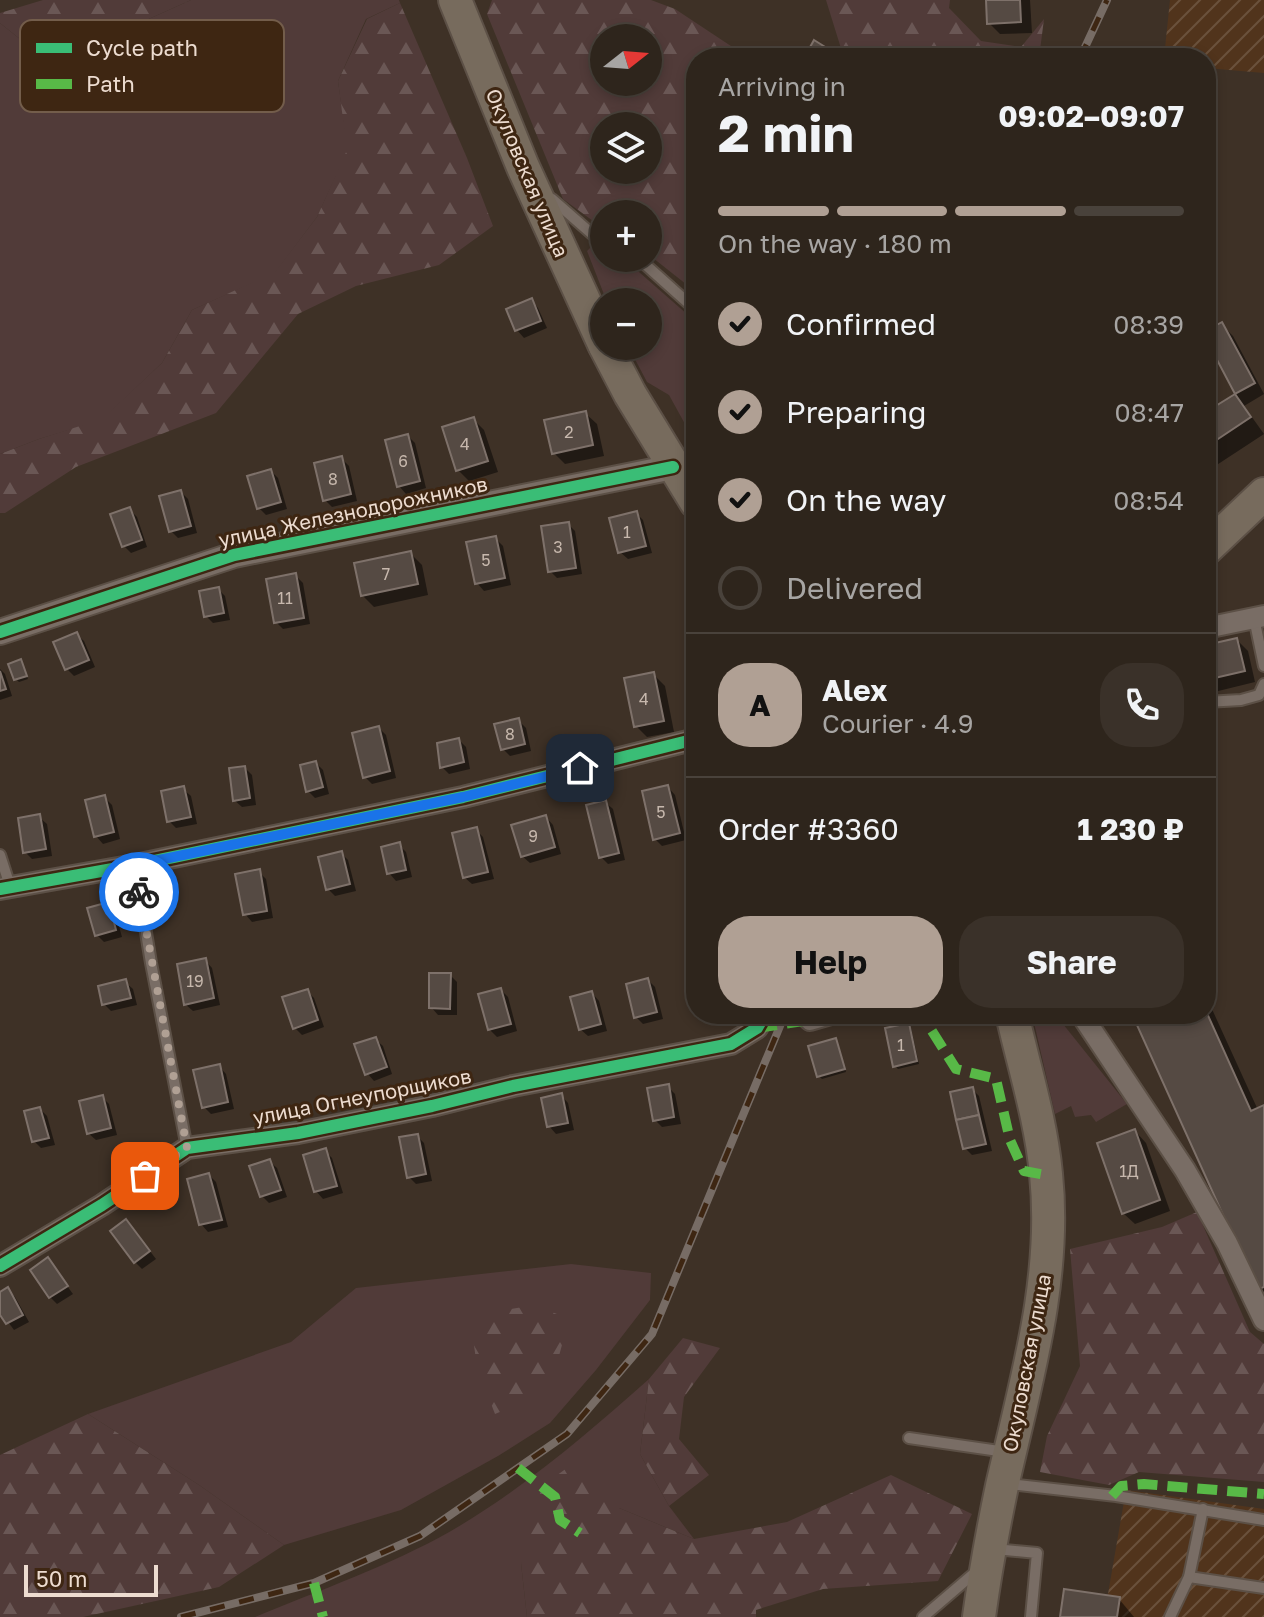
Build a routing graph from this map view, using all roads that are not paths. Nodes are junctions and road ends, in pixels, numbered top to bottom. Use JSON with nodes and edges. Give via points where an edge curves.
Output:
{"nodes":[{"id":1,"x":455,"y":0,"type":"edge"},
{"id":2,"x":523,"y":167,"type":"junction"},
{"id":3,"x":590,"y":232,"type":"edge"},
{"id":4,"x":656,"y":272,"type":"edge"},
{"id":5,"x":686,"y":300,"type":"edge"},
{"id":6,"x":590,"y":312,"type":"edge"},
{"id":7,"x":613,"y":360,"type":"edge"},
{"id":8,"x":673,"y":467,"type":"junction"},
{"id":9,"x":686,"y":487,"type":"edge"},
{"id":10,"x":1264,"y":494,"type":"edge"},
{"id":11,"x":1216,"y":540,"type":"edge"},
{"id":12,"x":1259,"y":617,"type":"edge"},
{"id":13,"x":1216,"y":626,"type":"edge"},
{"id":14,"x":0,"y":632,"type":"edge"},
{"id":15,"x":1264,"y":666,"type":"edge"},
{"id":16,"x":1264,"y":684,"type":"edge"},
{"id":17,"x":1216,"y":701,"type":"edge"},
{"id":18,"x":686,"y":741,"type":"edge"},
{"id":19,"x":0,"y":855,"type":"edge"},
{"id":20,"x":135,"y":865,"type":"junction"},
{"id":21,"x":5,"y":887,"type":"edge"},
{"id":22,"x":757,"y":1024,"type":"edge"},
{"id":23,"x":1014,"y":1024,"type":"edge"},
{"id":24,"x":1088,"y":1024,"type":"edge"},
{"id":25,"x":187,"y":1148,"type":"junction"},
{"id":26,"x":0,"y":1266,"type":"edge"},
{"id":27,"x":1264,"y":1320,"type":"edge"},
{"id":28,"x":909,"y":1438,"type":"dead end"},
{"id":29,"x":1010,"y":1452,"type":"junction"},
{"id":30,"x":1003,"y":1483,"type":"junction"},
{"id":31,"x":1203,"y":1509,"type":"junction"},
{"id":32,"x":1264,"y":1520,"type":"edge"},
{"id":33,"x":1189,"y":1577,"type":"junction"},
{"id":34,"x":982,"y":1585,"type":"edge"},
{"id":35,"x":1264,"y":1588,"type":"edge"},
{"id":36,"x":923,"y":1617,"type":"edge"},
{"id":37,"x":1031,"y":1617,"type":"edge"},
{"id":38,"x":1170,"y":1617,"type":"edge"}],
"edges":[{"from":1,"to":2,"type":"main road","name":"Окуловская улица"},
{"from":2,"to":3,"type":"lane","via":[[562,211]]},
{"from":2,"to":6,"type":"main road","name":"Окуловская улица"},
{"from":4,"to":5,"type":"lane"},
{"from":7,"to":8,"type":"main road","name":"Окуловская улица"},
{"from":8,"to":9,"type":"main road","name":"Окуловская улица"},
{"from":8,"to":14,"type":"street","name":"улица Железнодорожников","via":[[234,555]]},
{"from":10,"to":11,"type":"main road"},
{"from":12,"to":13,"type":"street"},
{"from":12,"to":15,"type":"lane"},
{"from":16,"to":17,"type":"lane","via":[[1259,695]]},
{"from":18,"to":20,"type":"street","via":[[463,797]]},
{"from":19,"to":21,"type":"lane"},
{"from":20,"to":21,"type":"street"},
{"from":20,"to":25,"type":"lane"},
{"from":22,"to":25,"type":"street","name":"улица Огнеупорщиков","via":[[731,1044],[298,1133]]},
{"from":23,"to":29,"type":"main road","name":"Окуловская улица","via":[[1046,1175],[1047,1238],[1044,1292]]},
{"from":24,"to":27,"type":"street","via":[[1185,1170]]},
{"from":25,"to":26,"type":"street","name":"улица Огнеупорщиков"},
{"from":28,"to":29,"type":"lane"},
{"from":29,"to":30,"type":"main road","name":"Окуловская улица"},
{"from":30,"to":31,"type":"lane"},
{"from":30,"to":34,"type":"main road","name":"Окуловская улица"},
{"from":31,"to":32,"type":"lane"},
{"from":31,"to":33,"type":"lane"},
{"from":33,"to":35,"type":"lane"},
{"from":33,"to":38,"type":"lane"},
{"from":34,"to":36,"type":"lane"},
{"from":34,"to":37,"type":"lane","via":[[1037,1553]]}]}
